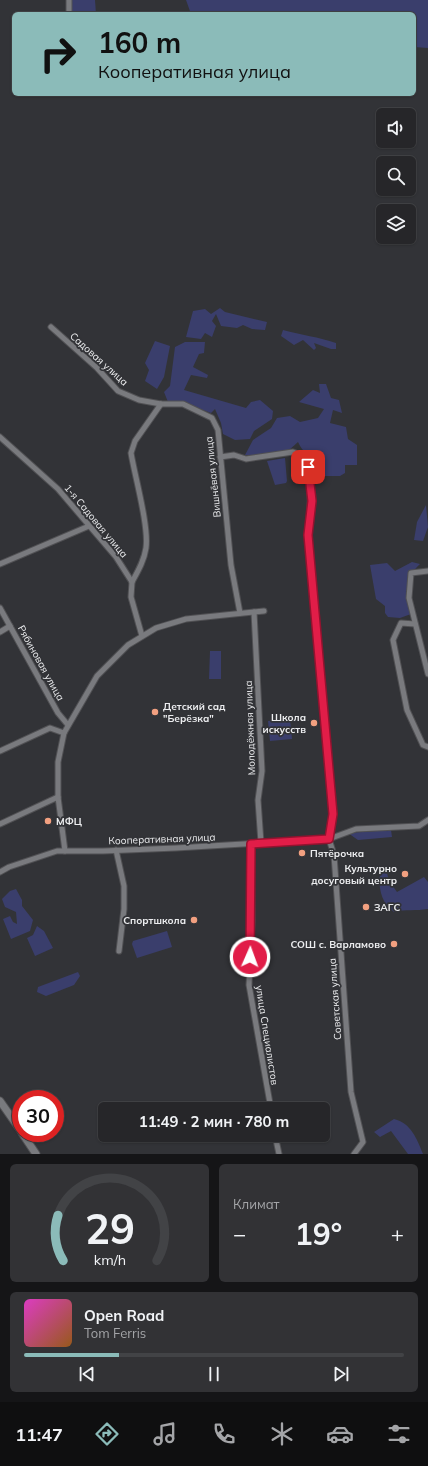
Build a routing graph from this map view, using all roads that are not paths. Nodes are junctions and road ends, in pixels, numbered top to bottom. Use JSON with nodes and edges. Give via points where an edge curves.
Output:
{"nodes":[{"id":1,"x":69,"y":0,"type":"edge"},
{"id":2,"x":69,"y":12,"type":"edge"},
{"id":3,"x":51,"y":327,"type":"dead end"},
{"id":4,"x":161,"y":404,"type":"junction"},
{"id":5,"x":0,"y":437,"type":"edge"},
{"id":6,"x":220,"y":456,"type":"junction"},
{"id":7,"x":89,"y":526,"type":"junction"},
{"id":8,"x":0,"y":564,"type":"edge"},
{"id":9,"x":428,"y":571,"type":"edge"},
{"id":10,"x":132,"y":582,"type":"junction"},
{"id":11,"x":0,"y":608,"type":"edge"},
{"id":12,"x":264,"y":611,"type":"dead end"},
{"id":13,"x":254,"y":612,"type":"junction"},
{"id":14,"x":240,"y":613,"type":"junction"},
{"id":15,"x":415,"y":624,"type":"junction"},
{"id":16,"x":10,"y":626,"type":"junction"},
{"id":17,"x":0,"y":632,"type":"edge"},
{"id":18,"x":142,"y":636,"type":"junction"},
{"id":19,"x":428,"y":674,"type":"edge"},
{"id":20,"x":68,"y":725,"type":"junction"},
{"id":21,"x":64,"y":733,"type":"junction"},
{"id":22,"x":428,"y":747,"type":"edge"},
{"id":23,"x":0,"y":751,"type":"edge"},
{"id":24,"x":58,"y":796,"type":"junction"},
{"id":25,"x":428,"y":820,"type":"edge"},
{"id":26,"x":0,"y":824,"type":"edge"},
{"id":27,"x":329,"y":839,"type":"junction"},
{"id":28,"x":261,"y":843,"type":"junction"},
{"id":29,"x":251,"y":844,"type":"junction"},
{"id":30,"x":116,"y":850,"type":"junction"},
{"id":31,"x":65,"y":851,"type":"junction"},
{"id":32,"x":0,"y":872,"type":"edge"},
{"id":33,"x":119,"y":951,"type":"dead end"},
{"id":34,"x":0,"y":1101,"type":"edge"},
{"id":35,"x":270,"y":1102,"type":"edge"},
{"id":36,"x":12,"y":1118,"type":"edge"},
{"id":37,"x":28,"y":1142,"type":"edge"},
{"id":38,"x":276,"y":1142,"type":"edge"},
{"id":39,"x":36,"y":1154,"type":"edge"},
{"id":40,"x":279,"y":1154,"type":"edge"},
{"id":41,"x":354,"y":1154,"type":"edge"}],
"edges":[{"from":1,"to":2,"type":"street"},
{"from":3,"to":4,"type":"street","name":"Садовая улица","via":[[97,368],[118,392],[139,400]]},
{"from":4,"to":6,"type":"street","name":"Вишнёвая улица","via":[[183,404],[212,418],[218,430]]},
{"from":4,"to":10,"type":"street","via":[[135,441],[131,453],[146,531],[146,547],[140,569]]},
{"from":5,"to":7,"type":"street","name":"1-я Садовая улица","via":[[58,489]]},
{"from":6,"to":14,"type":"street","name":"Вишнёвая улица","via":[[231,564]]},
{"from":6,"to":27,"type":"street","name":"Советская улица","via":[[234,455],[246,459],[293,452],[305,457],[312,501],[308,535],[333,814]]},
{"from":7,"to":8,"type":"street"},
{"from":7,"to":10,"type":"street","name":"1-я Садовая улица","via":[[116,557]]},
{"from":9,"to":15,"type":"street","via":[[411,573],[409,598]]},
{"from":10,"to":18,"type":"street","via":[[131,597]]},
{"from":11,"to":16,"type":"street","name":"Рябиновая улица"},
{"from":12,"to":13,"type":"street"},
{"from":13,"to":14,"type":"street"},
{"from":13,"to":28,"type":"street","name":"Молодёжная улица","via":[[262,771],[258,800]]},
{"from":14,"to":18,"type":"street","via":[[186,619],[156,628]]},
{"from":15,"to":19,"type":"street"},
{"from":15,"to":22,"type":"street","via":[[401,624],[393,640],[407,710],[422,745]]},
{"from":16,"to":17,"type":"street"},
{"from":16,"to":20,"type":"street","name":"Рябиновая улица","via":[[58,713]]},
{"from":18,"to":20,"type":"street","via":[[128,645],[97,676]]},
{"from":20,"to":21,"type":"street"},
{"from":21,"to":23,"type":"street","via":[[50,728]]},
{"from":21,"to":24,"type":"street","via":[[58,762]]},
{"from":24,"to":26,"type":"street"},
{"from":24,"to":31,"type":"street"},
{"from":25,"to":27,"type":"street","name":"Кооперативная улица","via":[[419,826],[356,828]]},
{"from":27,"to":28,"type":"street","name":"Кооперативная улица"},
{"from":27,"to":41,"type":"street","name":"Советская улица","via":[[334,855],[351,1092],[363,1142]]},
{"from":28,"to":29,"type":"street","name":"Кооперативная улица"},
{"from":29,"to":30,"type":"street","name":"Кооперативная улица"},
{"from":29,"to":35,"type":"street","name":"улица Специалистов","via":[[252,921],[249,985]]},
{"from":30,"to":31,"type":"street","name":"Кооперативная улица"},
{"from":30,"to":33,"type":"street","via":[[124,886]]},
{"from":31,"to":32,"type":"street","name":"Кооперативная улица","via":[[51,853]]},
{"from":34,"to":36,"type":"main road"},
{"from":37,"to":39,"type":"main road"},
{"from":38,"to":40,"type":"street"}]}
